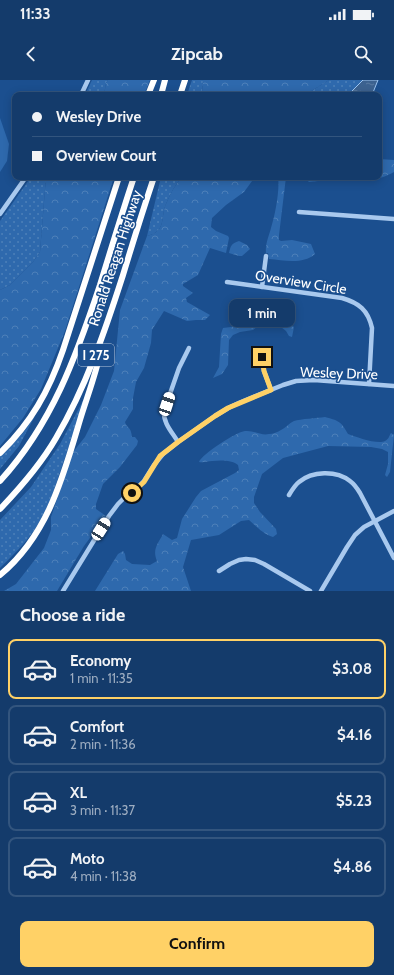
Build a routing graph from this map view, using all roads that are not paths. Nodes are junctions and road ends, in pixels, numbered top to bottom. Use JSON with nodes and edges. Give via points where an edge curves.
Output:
{"nodes":[{"id":1,"x":88,"y":80,"type":"edge"},
{"id":2,"x":154,"y":80,"type":"edge"},
{"id":3,"x":166,"y":80,"type":"edge"},
{"id":4,"x":185,"y":80,"type":"edge"},
{"id":5,"x":82,"y":92,"type":"edge"},
{"id":6,"x":149,"y":92,"type":"edge"},
{"id":7,"x":162,"y":92,"type":"edge"},
{"id":8,"x":181,"y":92,"type":"edge"},
{"id":9,"x":24,"y":180,"type":"edge"},
{"id":10,"x":118,"y":180,"type":"edge"},
{"id":11,"x":133,"y":180,"type":"edge"},
{"id":12,"x":153,"y":180,"type":"edge"},
{"id":13,"x":299,"y":212,"type":"dead end"},
{"id":14,"x":0,"y":214,"type":"edge"},
{"id":15,"x":394,"y":219,"type":"edge"},
{"id":16,"x":266,"y":256,"type":"dead end"},
{"id":17,"x":227,"y":282,"type":"dead end"},
{"id":18,"x":262,"y":287,"type":"junction"},
{"id":19,"x":104,"y":332,"type":"junction"},
{"id":20,"x":189,"y":348,"type":"dead end"},
{"id":21,"x":262,"y":357,"type":"dead end"},
{"id":22,"x":369,"y":384,"type":"junction"},
{"id":23,"x":394,"y":386,"type":"edge"},
{"id":24,"x":271,"y":390,"type":"junction"},
{"id":25,"x":178,"y":442,"type":"junction"},
{"id":26,"x":0,"y":453,"type":"edge"},
{"id":27,"x":0,"y":482,"type":"edge"},
{"id":28,"x":289,"y":495,"type":"dead end"},
{"id":29,"x":0,"y":509,"type":"edge"},
{"id":30,"x":394,"y":512,"type":"edge"},
{"id":31,"x":375,"y":521,"type":"junction"},
{"id":32,"x":394,"y":558,"type":"edge"},
{"id":33,"x":219,"y":571,"type":"dead end"},
{"id":34,"x":0,"y":575,"type":"edge"},
{"id":35,"x":63,"y":591,"type":"edge"},
{"id":36,"x":310,"y":591,"type":"edge"},
{"id":37,"x":321,"y":591,"type":"edge"}],
"edges":[{"from":1,"to":5,"type":"street"},
{"from":2,"to":6,"type":"highway"},
{"from":3,"to":7,"type":"highway"},
{"from":4,"to":8,"type":"highway"},
{"from":9,"to":14,"type":"street"},
{"from":10,"to":26,"type":"highway","via":[[54,374],[31,418]]},
{"from":11,"to":27,"type":"highway","name":"Ronald Reagan Highway","number":"I 275","via":[[70,368],[37,433]]},
{"from":12,"to":19,"type":"highway","name":"Ronald Reagan Highway","number":"I 275"},
{"from":13,"to":15,"type":"street"},
{"from":16,"to":18,"type":"street"},
{"from":17,"to":18,"type":"street","name":"Overview Circle"},
{"from":18,"to":22,"type":"street","name":"Overview Circle","via":[[342,298],[361,306],[367,313],[372,328]]},
{"from":19,"to":29,"type":"highway","name":"Ronald Reagan Highway","number":"I 275","via":[[80,392],[56,438],[33,472]]},
{"from":19,"to":34,"type":"highway","via":[[94,376],[68,461],[50,507],[37,532]]},
{"from":20,"to":25,"type":"street","via":[[164,411],[166,423]]},
{"from":21,"to":24,"type":"street"},
{"from":22,"to":23,"type":"street","name":"Wesley Drive"},
{"from":22,"to":24,"type":"street","name":"Wesley Drive","via":[[302,380]]},
{"from":24,"to":25,"type":"street","name":"Wesley Drive","via":[[228,408]]},
{"from":25,"to":35,"type":"street","name":"Wesley Drive","via":[[160,456],[144,482],[113,511]]},
{"from":28,"to":31,"type":"street","via":[[299,482],[311,475],[339,476],[357,487]]},
{"from":30,"to":31,"type":"street"},
{"from":31,"to":32,"type":"street"},
{"from":31,"to":37,"type":"street","via":[[355,535]]},
{"from":33,"to":36,"type":"street","via":[[238,560],[255,560]]}]}
